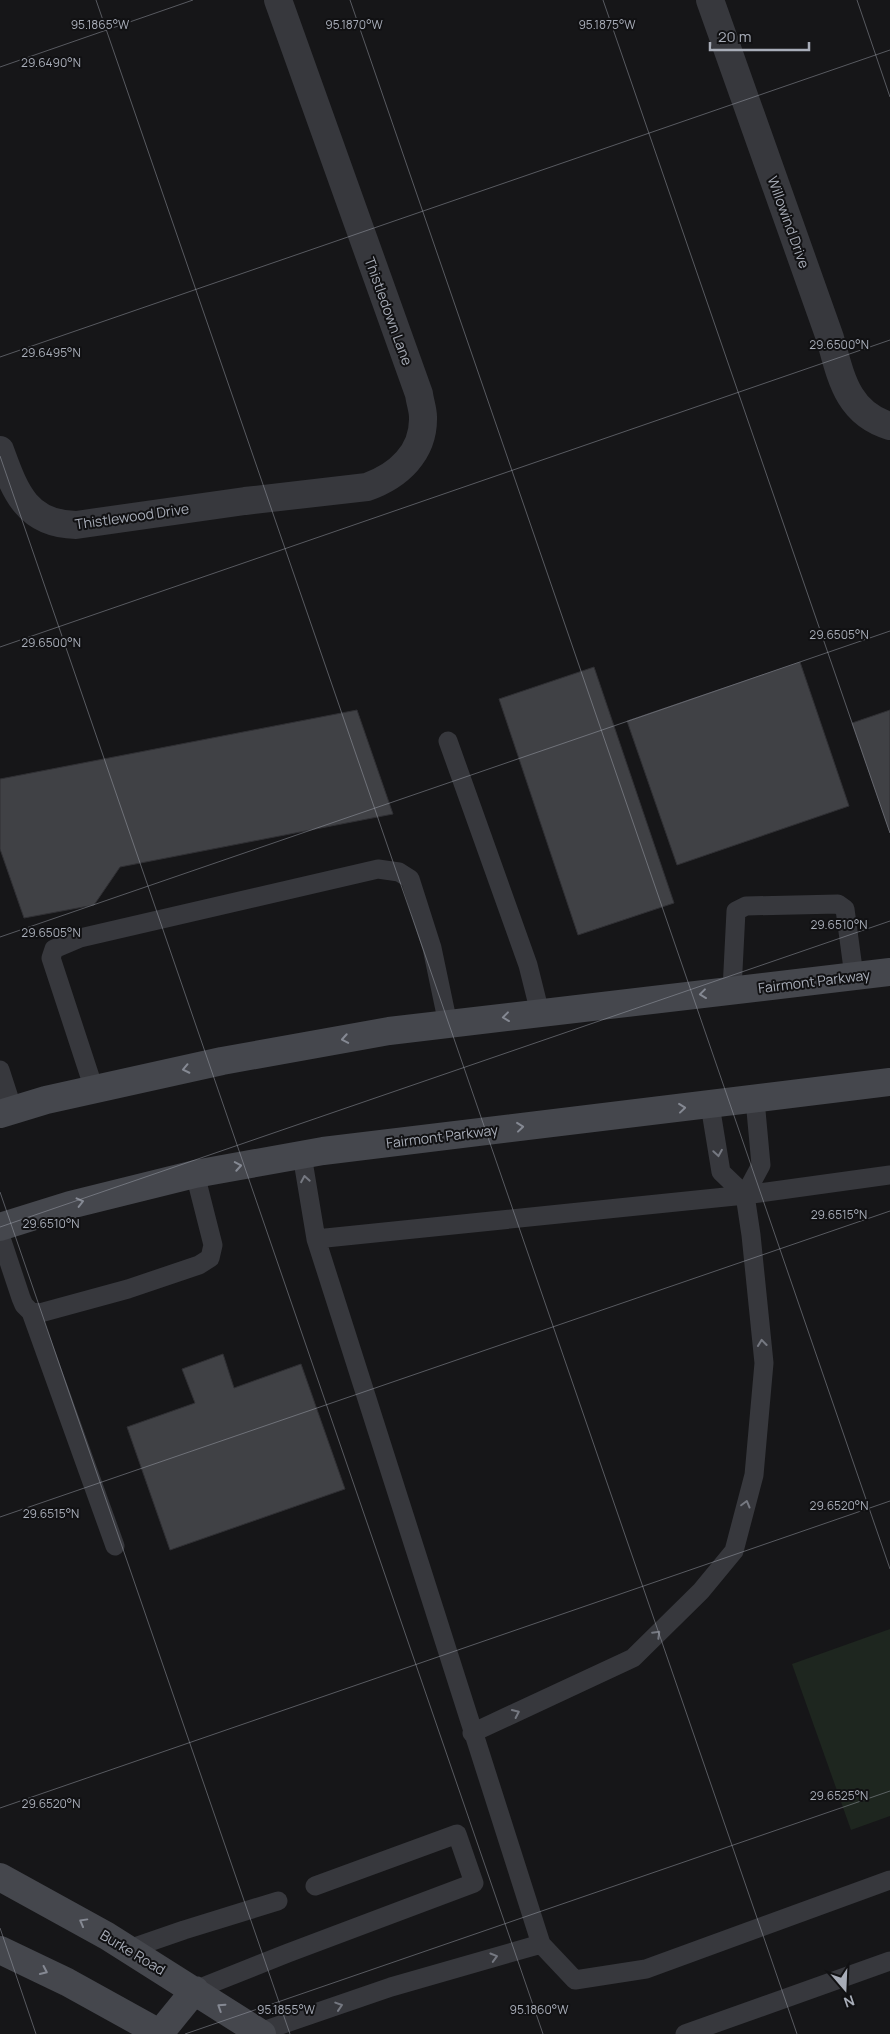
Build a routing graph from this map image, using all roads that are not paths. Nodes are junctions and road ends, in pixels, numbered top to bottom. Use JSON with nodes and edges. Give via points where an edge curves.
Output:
{"nodes":[{"id":1,"x":278,"y":0,"type":"edge"},
{"id":2,"x":710,"y":0,"type":"edge"},
{"id":3,"x":890,"y":426,"type":"edge"},
{"id":4,"x":0,"y":450,"type":"edge"},
{"id":5,"x":246,"y":501,"type":"joint"},
{"id":6,"x":448,"y":742,"type":"dead end"},
{"id":7,"x":890,"y":972,"type":"edge"},
{"id":8,"x":854,"y":976,"type":"junction"},
{"id":9,"x":732,"y":990,"type":"junction"},
{"id":10,"x":540,"y":1013,"type":"junction"},
{"id":11,"x":448,"y":1024,"type":"junction"},
{"id":12,"x":0,"y":1070,"type":"edge"},
{"id":13,"x":890,"y":1082,"type":"edge"},
{"id":14,"x":94,"y":1089,"type":"junction"},
{"id":15,"x":755,"y":1100,"type":"junction"},
{"id":16,"x":710,"y":1105,"type":"junction"},
{"id":17,"x":6,"y":1112,"type":"edge"},
{"id":18,"x":302,"y":1155,"type":"junction"},
{"id":19,"x":195,"y":1174,"type":"junction"},
{"id":20,"x":890,"y":1174,"type":"edge"},
{"id":21,"x":745,"y":1195,"type":"junction"},
{"id":22,"x":0,"y":1227,"type":"edge"},
{"id":23,"x":0,"y":1235,"type":"edge"},
{"id":24,"x":316,"y":1239,"type":"junction"},
{"id":25,"x":31,"y":1312,"type":"junction"},
{"id":26,"x":115,"y":1546,"type":"dead end"},
{"id":27,"x":472,"y":1733,"type":"junction"},
{"id":28,"x":0,"y":1877,"type":"edge"},
{"id":29,"x":890,"y":1880,"type":"edge"},
{"id":30,"x":315,"y":1886,"type":"dead end"},
{"id":31,"x":278,"y":1901,"type":"dead end"},
{"id":32,"x":541,"y":1944,"type":"junction"},
{"id":33,"x":129,"y":1949,"type":"junction"},
{"id":34,"x":0,"y":1950,"type":"edge"},
{"id":35,"x":890,"y":1961,"type":"edge"},
{"id":36,"x":195,"y":1990,"type":"junction"},
{"id":37,"x":261,"y":2033,"type":"edge"},
{"id":38,"x":160,"y":2034,"type":"edge"},
{"id":39,"x":685,"y":2034,"type":"edge"}],
"edges":[{"from":1,"to":5,"type":"street","name":"Thistledown Lane","via":[[416,385],[423,416],[422,433],[413,454],[384,481],[367,487]]},
{"from":2,"to":3,"type":"street","name":"Willowind Drive","via":[[843,383],[864,414]]},
{"from":4,"to":5,"type":"street","name":"Thistlewood Drive","via":[[10,479],[27,506],[50,522],[62,525]]},
{"from":6,"to":10,"type":"lane","via":[[528,966]]},
{"from":7,"to":8,"type":"main road","name":"Fairmont Parkway"},
{"from":8,"to":9,"type":"main road","name":"Fairmont Parkway"},
{"from":8,"to":9,"type":"lane","via":[[845,910],[838,904],[746,906],[736,911]]},
{"from":9,"to":10,"type":"main road","name":"Fairmont Parkway","one_way":true},
{"from":10,"to":11,"type":"main road","name":"Fairmont Parkway","one_way":true},
{"from":11,"to":14,"type":"main road","name":"Fairmont Parkway","one_way":true,"via":[[389,1031],[222,1061]]},
{"from":11,"to":14,"type":"lane","via":[[432,948],[410,879],[398,872],[378,869],[80,938],[54,949],[51,958]]},
{"from":12,"to":17,"type":"lane"},
{"from":13,"to":15,"type":"main road","name":"Fairmont Parkway"},
{"from":14,"to":17,"type":"main road","name":"Fairmont Parkway"},
{"from":15,"to":16,"type":"main road","name":"Fairmont Parkway"},
{"from":15,"to":21,"type":"lane","via":[[761,1165]]},
{"from":18,"to":16,"type":"main road","name":"Fairmont Parkway","one_way":true},
{"from":16,"to":21,"type":"lane","one_way":true,"via":[[721,1172]]},
{"from":19,"to":18,"type":"main road","name":"Fairmont Parkway","one_way":true},
{"from":24,"to":18,"type":"lane","one_way":true},
{"from":22,"to":19,"type":"main road","name":"Fairmont Parkway","one_way":true,"via":[[70,1205]]},
{"from":19,"to":25,"type":"lane","via":[[213,1244],[206,1263],[56,1310]]},
{"from":20,"to":21,"type":"lane"},
{"from":21,"to":24,"type":"lane"},
{"from":27,"to":21,"type":"lane","one_way":true,"via":[[633,1658],[700,1591],[734,1551],[754,1475],[764,1363]]},
{"from":23,"to":25,"type":"lane","via":[[21,1298]]},
{"from":24,"to":27,"type":"lane"},
{"from":25,"to":26,"type":"lane"},
{"from":27,"to":32,"type":"lane"},
{"from":33,"to":28,"type":"main road","name":"Burke Road","one_way":true},
{"from":29,"to":32,"type":"lane","via":[[646,1969],[575,1980]]},
{"from":30,"to":36,"type":"lane","via":[[457,1834],[474,1883]]},
{"from":31,"to":33,"type":"lane"},
{"from":37,"to":32,"type":"lane","one_way":true,"via":[[391,1987]]},
{"from":33,"to":36,"type":"main road","name":"Burke Road"},
{"from":34,"to":38,"type":"main road","one_way":true,"via":[[67,1982]]},
{"from":35,"to":39,"type":"lane"},
{"from":37,"to":36,"type":"main road","name":"Burke Road","one_way":true},
{"from":36,"to":38,"type":"main road"}]}
